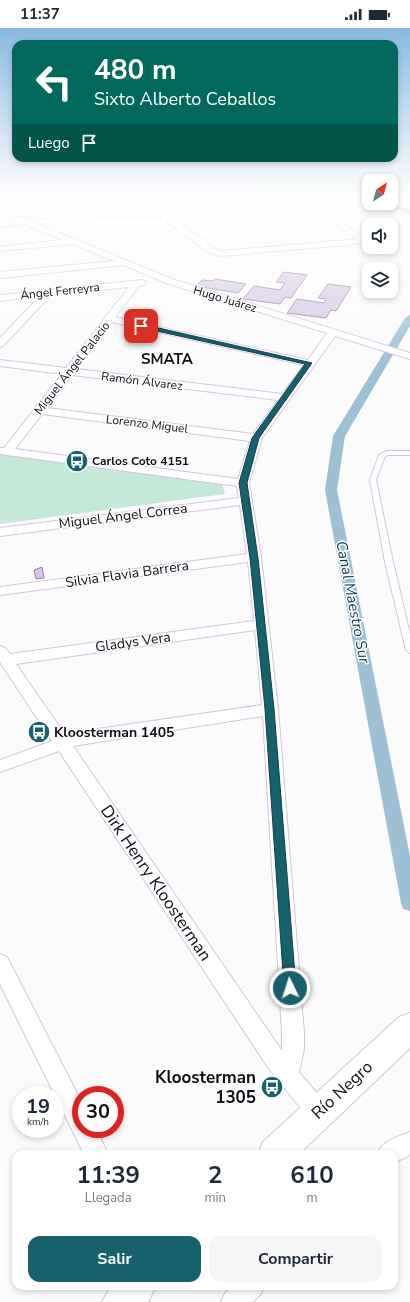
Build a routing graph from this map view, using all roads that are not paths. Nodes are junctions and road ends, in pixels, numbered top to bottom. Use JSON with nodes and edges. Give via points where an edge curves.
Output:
{"nodes":[{"id":1,"x":92,"y":249,"type":"edge"},
{"id":2,"x":210,"y":249,"type":"edge"},
{"id":3,"x":276,"y":249,"type":"edge"},
{"id":4,"x":126,"y":263,"type":"junction"},
{"id":5,"x":0,"y":275,"type":"edge"},
{"id":6,"x":169,"y":281,"type":"junction"},
{"id":7,"x":136,"y":284,"type":"junction"},
{"id":8,"x":48,"y":293,"type":"junction"},
{"id":9,"x":0,"y":298,"type":"edge"},
{"id":10,"x":110,"y":319,"type":"junction"},
{"id":11,"x":333,"y":332,"type":"junction"},
{"id":12,"x":0,"y":344,"type":"edge"},
{"id":13,"x":408,"y":355,"type":"edge"},
{"id":14,"x":0,"y":363,"type":"edge"},
{"id":15,"x":309,"y":363,"type":"junction"},
{"id":16,"x":68,"y":372,"type":"junction"},
{"id":17,"x":285,"y":398,"type":"junction"},
{"id":18,"x":39,"y":410,"type":"junction"},
{"id":19,"x":256,"y":438,"type":"junction"},
{"id":20,"x":4,"y":452,"type":"edge"},
{"id":21,"x":410,"y":454,"type":"edge"},
{"id":22,"x":243,"y":483,"type":"junction"},
{"id":23,"x":245,"y":501,"type":"junction"},
{"id":24,"x":0,"y":532,"type":"edge"},
{"id":25,"x":254,"y":558,"type":"junction"},
{"id":26,"x":0,"y":591,"type":"edge"},
{"id":27,"x":261,"y":625,"type":"junction"},
{"id":28,"x":410,"y":650,"type":"edge"},
{"id":29,"x":3,"y":656,"type":"edge"},
{"id":30,"x":270,"y":709,"type":"junction"},
{"id":31,"x":61,"y":742,"type":"junction"},
{"id":32,"x":0,"y":766,"type":"edge"},
{"id":33,"x":0,"y":962,"type":"edge"},
{"id":34,"x":409,"y":1028,"type":"edge"},
{"id":35,"x":288,"y":1074,"type":"junction"},
{"id":36,"x":72,"y":1106,"type":"edge"},
{"id":37,"x":318,"y":1112,"type":"junction"},
{"id":38,"x":88,"y":1138,"type":"edge"},
{"id":39,"x":94,"y":1150,"type":"edge"},
{"id":40,"x":279,"y":1150,"type":"edge"},
{"id":41,"x":134,"y":1290,"type":"edge"},
{"id":42,"x":247,"y":1290,"type":"edge"},
{"id":43,"x":121,"y":1302,"type":"edge"},
{"id":44,"x":234,"y":1302,"type":"edge"}],
"edges":[{"from":1,"to":4,"type":"street","name":"Hugo Juárez"},
{"from":2,"to":3,"type":"street","via":[[226,254]]},
{"from":4,"to":5,"type":"street"},
{"from":4,"to":6,"type":"street","name":"Hugo Juárez"},
{"from":6,"to":7,"type":"street","name":"Ángel Ferreyra"},
{"from":6,"to":11,"type":"street","name":"Hugo Juárez"},
{"from":7,"to":8,"type":"street","name":"Ángel Ferreyra"},
{"from":7,"to":10,"type":"street","name":"Miguel Ángel Palacio"},
{"from":8,"to":9,"type":"street","name":"Ángel Ferreyra"},
{"from":8,"to":12,"type":"street"},
{"from":10,"to":15,"type":"street"},
{"from":10,"to":16,"type":"street","name":"Miguel Ángel Palacio"},
{"from":11,"to":13,"type":"street","name":"Hugo Juárez"},
{"from":11,"to":15,"type":"street"},
{"from":14,"to":16,"type":"street","name":"Ramón Álvarez"},
{"from":15,"to":17,"type":"street"},
{"from":16,"to":17,"type":"street","name":"Ramón Álvarez"},
{"from":16,"to":18,"type":"street","name":"Miguel Ángel Palacio"},
{"from":17,"to":19,"type":"street"},
{"from":18,"to":19,"type":"street","name":"Lorenzo Miguel"},
{"from":18,"to":20,"type":"street","name":"Miguel Ángel Palacio"},
{"from":19,"to":22,"type":"street"},
{"from":20,"to":22,"type":"street"},
{"from":21,"to":28,"type":"lane","via":[[382,455],[373,480]]},
{"from":22,"to":23,"type":"street"},
{"from":23,"to":24,"type":"street","name":"Miguel Ángel Correa"},
{"from":23,"to":25,"type":"street"},
{"from":25,"to":26,"type":"street","name":"Silvia Flavia Barrera"},
{"from":25,"to":27,"type":"street"},
{"from":27,"to":29,"type":"street","name":"Gladys Vera"},
{"from":27,"to":30,"type":"street"},
{"from":29,"to":31,"type":"street","name":"Dirk Henry Kloosterman"},
{"from":30,"to":31,"type":"street"},
{"from":30,"to":35,"type":"street","via":[[293,1033]]},
{"from":31,"to":32,"type":"street"},
{"from":31,"to":35,"type":"street","name":"Dirk Henry Kloosterman","via":[[275,1059]]},
{"from":33,"to":36,"type":"street"},
{"from":34,"to":37,"type":"street","name":"Río Negro"},
{"from":35,"to":37,"type":"street","name":"Dirk Henry Kloosterman"},
{"from":37,"to":40,"type":"street","name":"Río Negro"},
{"from":38,"to":39,"type":"street"},
{"from":41,"to":43,"type":"street"},
{"from":42,"to":44,"type":"street"}]}
